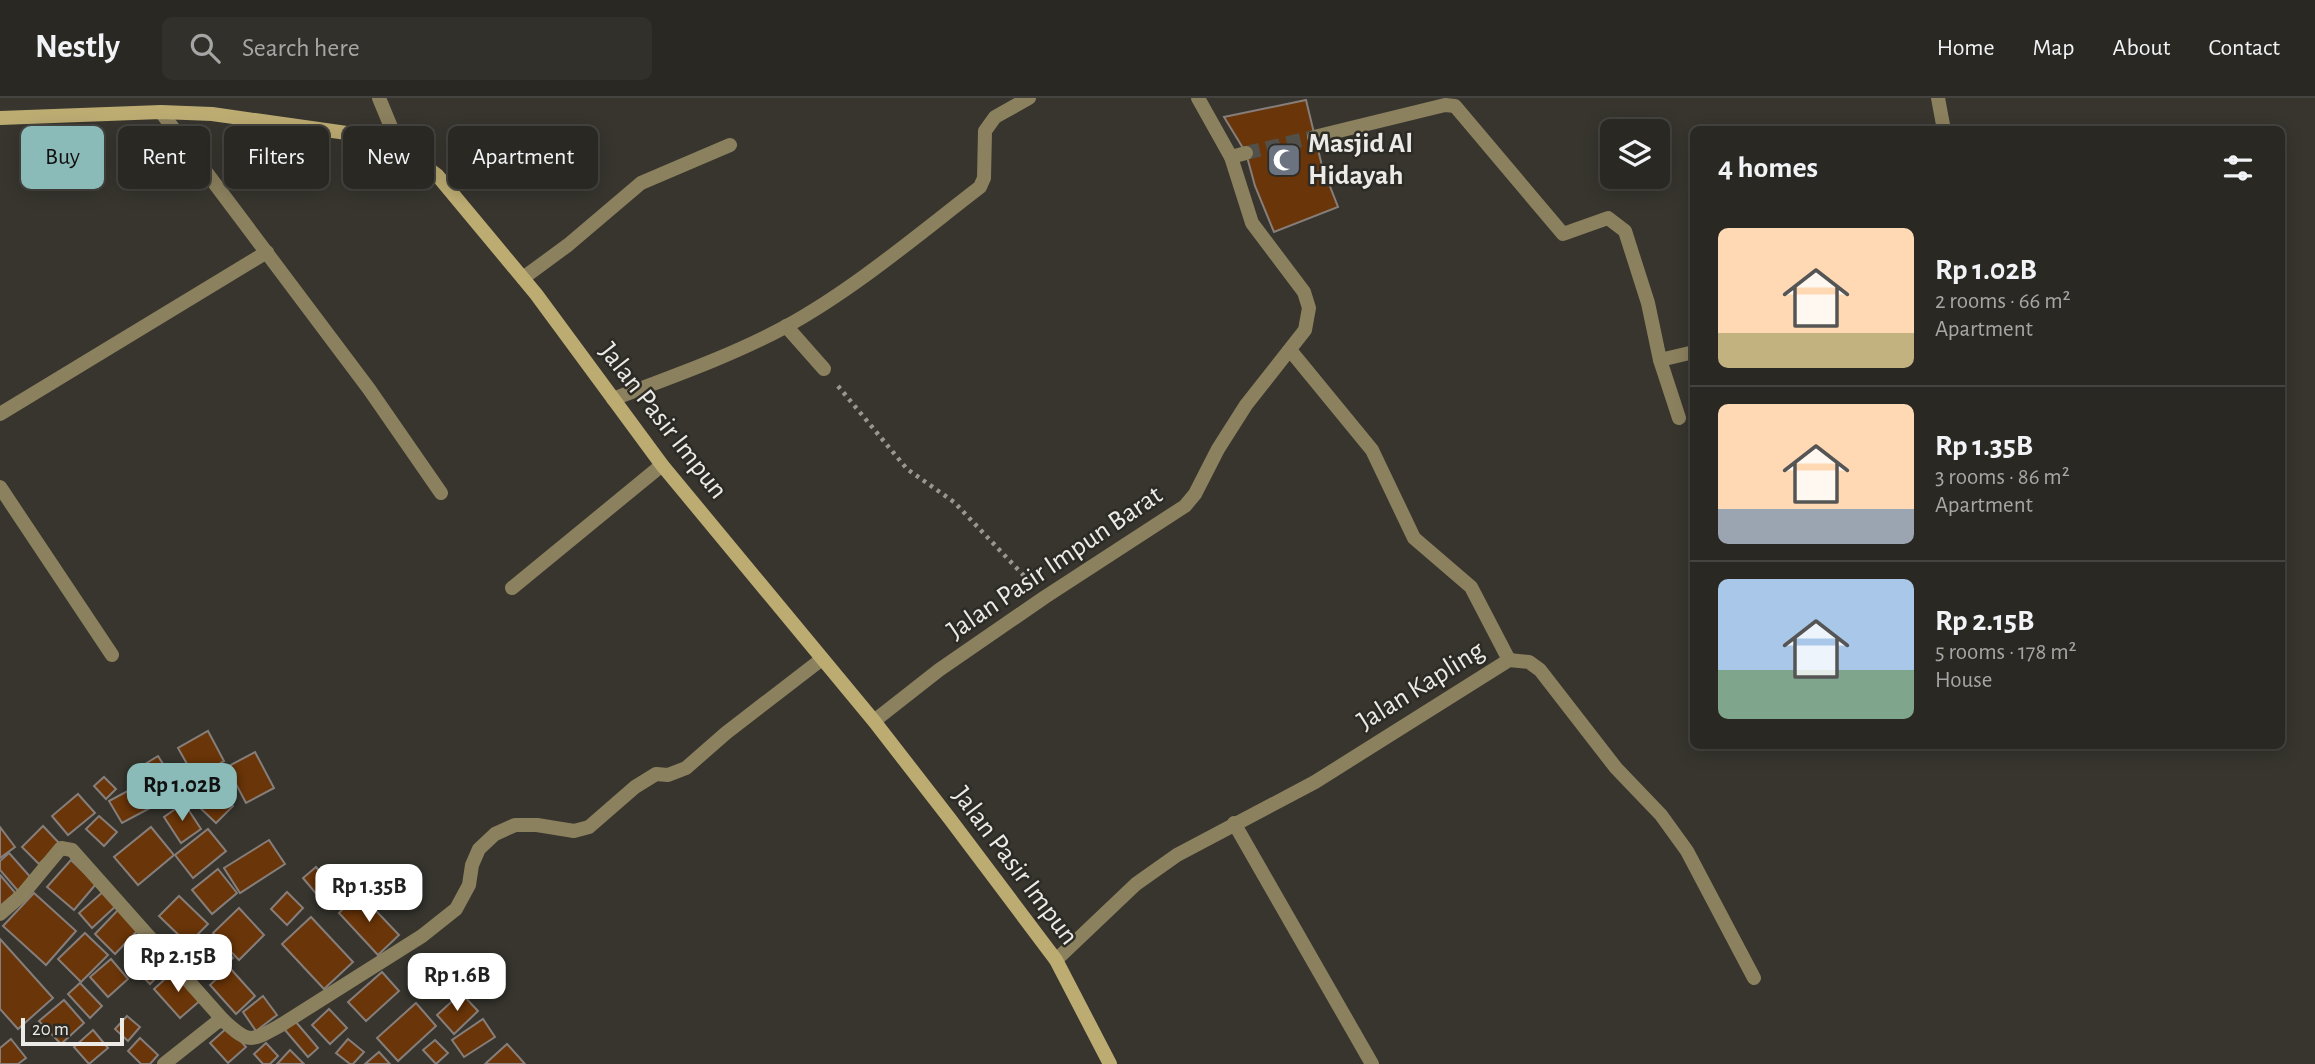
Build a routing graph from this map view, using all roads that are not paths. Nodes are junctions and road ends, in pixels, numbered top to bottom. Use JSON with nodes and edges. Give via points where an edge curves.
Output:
{"nodes":[{"id":1,"x":379,"y":98,"type":"edge"},
{"id":2,"x":1029,"y":98,"type":"edge"},
{"id":3,"x":1198,"y":98,"type":"edge"},
{"id":4,"x":1938,"y":98,"type":"edge"},
{"id":5,"x":1453,"y":102,"type":"edge"},
{"id":6,"x":161,"y":112,"type":"junction"},
{"id":7,"x":0,"y":118,"type":"edge"},
{"id":8,"x":391,"y":126,"type":"edge"},
{"id":9,"x":1943,"y":126,"type":"edge"},
{"id":10,"x":343,"y":133,"type":"edge"},
{"id":11,"x":1314,"y":137,"type":"tunnel mouth"},
{"id":12,"x":730,"y":145,"type":"dead end"},
{"id":13,"x":1246,"y":153,"type":"tunnel mouth"},
{"id":14,"x":1231,"y":157,"type":"junction"},
{"id":15,"x":434,"y":173,"type":"edge"},
{"id":16,"x":267,"y":252,"type":"junction"},
{"id":17,"x":523,"y":278,"type":"junction"},
{"id":18,"x":786,"y":326,"type":"junction"},
{"id":19,"x":1290,"y":350,"type":"junction"},
{"id":20,"x":1690,"y":353,"type":"edge"},
{"id":21,"x":1660,"y":360,"type":"junction"},
{"id":22,"x":824,"y":369,"type":"road end"},
{"id":23,"x":613,"y":399,"type":"junction"},
{"id":24,"x":0,"y":414,"type":"edge"},
{"id":25,"x":1679,"y":418,"type":"dead end"},
{"id":26,"x":662,"y":465,"type":"junction"},
{"id":27,"x":0,"y":487,"type":"edge"},
{"id":28,"x":442,"y":493,"type":"dead end"},
{"id":29,"x":512,"y":588,"type":"dead end"},
{"id":30,"x":112,"y":655,"type":"dead end"},
{"id":31,"x":822,"y":659,"type":"junction"},
{"id":32,"x":1509,"y":660,"type":"junction"},
{"id":33,"x":874,"y":720,"type":"junction"},
{"id":34,"x":1234,"y":823,"type":"junction"},
{"id":35,"x":0,"y":914,"type":"edge"},
{"id":36,"x":1056,"y":960,"type":"junction"},
{"id":37,"x":1754,"y":978,"type":"dead end"},
{"id":38,"x":223,"y":1020,"type":"junction"},
{"id":39,"x":164,"y":1064,"type":"edge"},
{"id":40,"x":1111,"y":1064,"type":"edge"},
{"id":41,"x":1372,"y":1064,"type":"edge"}],
"edges":[{"from":1,"to":8,"type":"street"},
{"from":2,"to":18,"type":"street","via":[[995,117],[985,131],[981,187],[854,282]]},
{"from":3,"to":14,"type":"street","name":"Jalan Pasir Impun Barat"},
{"from":4,"to":9,"type":"street"},
{"from":5,"to":11,"type":"street"},
{"from":5,"to":21,"type":"street","via":[[1563,234],[1608,218],[1625,231]]},
{"from":6,"to":7,"type":"street","name":"Jalan Pasir Impun"},
{"from":6,"to":10,"type":"street","name":"Jalan Pasir Impun","via":[[212,114]]},
{"from":6,"to":16,"type":"street"},
{"from":12,"to":17,"type":"street","via":[[641,183]]},
{"from":13,"to":14,"type":"street"},
{"from":14,"to":19,"type":"street","name":"Jalan Pasir Impun Barat","via":[[1252,223],[1304,292],[1309,309],[1304,330]]},
{"from":15,"to":17,"type":"street","name":"Jalan Pasir Impun"},
{"from":16,"to":24,"type":"street"},
{"from":16,"to":28,"type":"street"},
{"from":17,"to":23,"type":"street","name":"Jalan Pasir Impun"},
{"from":18,"to":22,"type":"street"},
{"from":18,"to":23,"type":"street"},
{"from":19,"to":32,"type":"street","via":[[1372,450],[1414,538],[1471,587]]},
{"from":19,"to":33,"type":"street","name":"Jalan Pasir Impun Barat","via":[[1246,405],[1185,506],[1045,597]]},
{"from":20,"to":21,"type":"street"},
{"from":21,"to":25,"type":"street"},
{"from":23,"to":26,"type":"street","name":"Jalan Pasir Impun"},
{"from":26,"to":29,"type":"street"},
{"from":26,"to":31,"type":"street","name":"Jalan Pasir Impun"},
{"from":27,"to":30,"type":"street"},
{"from":31,"to":33,"type":"street","name":"Jalan Pasir Impun"},
{"from":31,"to":38,"type":"street","via":[[686,768],[656,774],[589,827],[574,831],[515,825],[495,834],[479,849],[469,885],[456,909],[422,936],[281,1025],[250,1039],[236,1034]]},
{"from":32,"to":34,"type":"street","name":"Jalan Kapling","via":[[1315,782]]},
{"from":32,"to":37,"type":"street","name":"Jalan Kapling","via":[[1529,662],[1540,670],[1616,768],[1661,815],[1687,851]]},
{"from":33,"to":36,"type":"street","name":"Jalan Pasir Impun"},
{"from":34,"to":36,"type":"street","name":"Jalan Kapling","via":[[1136,884]]},
{"from":34,"to":41,"type":"street"},
{"from":35,"to":38,"type":"street","via":[[61,848],[72,850]]},
{"from":36,"to":40,"type":"street","name":"Jalan Pasir Impun"},
{"from":38,"to":39,"type":"street"}]}
